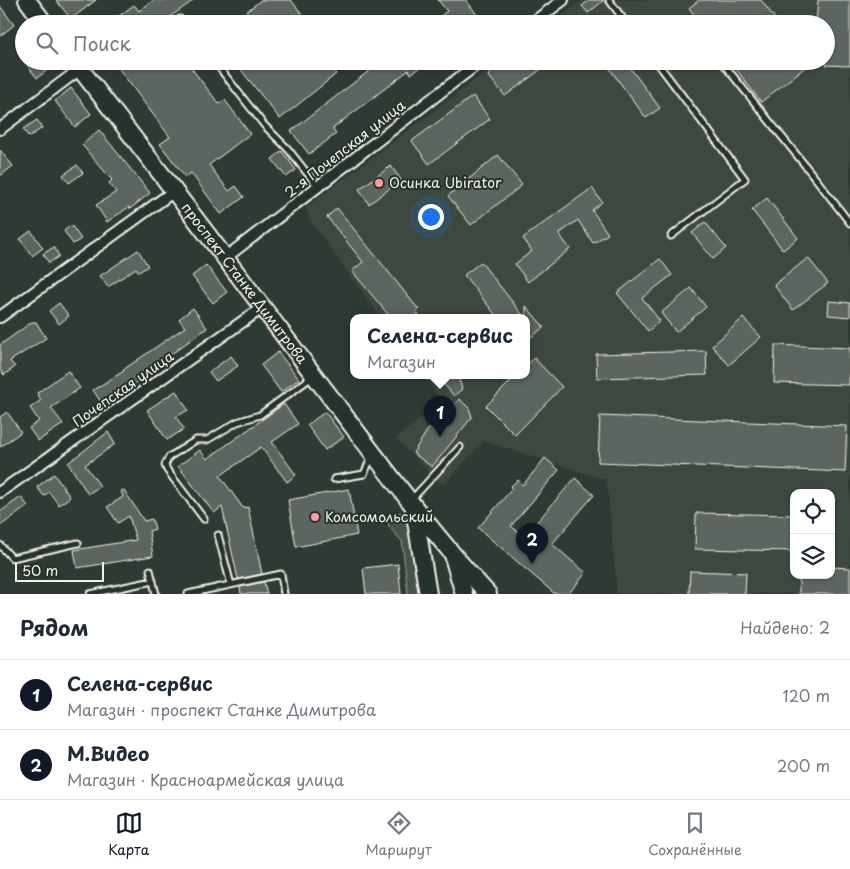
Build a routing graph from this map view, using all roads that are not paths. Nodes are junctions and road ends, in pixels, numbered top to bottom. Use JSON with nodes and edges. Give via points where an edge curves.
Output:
{"nodes":[{"id":1,"x":27,"y":0,"type":"edge"},
{"id":2,"x":563,"y":0,"type":"edge"},
{"id":3,"x":609,"y":0,"type":"edge"},
{"id":4,"x":38,"y":15,"type":"edge"},
{"id":5,"x":543,"y":15,"type":"edge"},
{"id":6,"x":620,"y":15,"type":"edge"},
{"id":7,"x":71,"y":70,"type":"edge"},
{"id":8,"x":81,"y":70,"type":"edge"},
{"id":9,"x":221,"y":70,"type":"edge"},
{"id":10,"x":469,"y":70,"type":"edge"},
{"id":11,"x":663,"y":70,"type":"edge"},
{"id":12,"x":727,"y":70,"type":"edge"},
{"id":13,"x":0,"y":129,"type":"edge"},
{"id":14,"x":318,"y":187,"type":"junction"},
{"id":15,"x":174,"y":191,"type":"junction"},
{"id":16,"x":850,"y":223,"type":"edge"},
{"id":17,"x":671,"y":236,"type":"dead end"},
{"id":18,"x":225,"y":258,"type":"junction"},
{"id":19,"x":262,"y":308,"type":"junction"},
{"id":20,"x":0,"y":316,"type":"edge"},
{"id":21,"x":314,"y":376,"type":"junction"},
{"id":22,"x":460,"y":447,"type":"dead end"},
{"id":23,"x":374,"y":454,"type":"junction"},
{"id":24,"x":334,"y":478,"type":"dead end"},
{"id":25,"x":0,"y":492,"type":"edge"},
{"id":26,"x":412,"y":504,"type":"junction"},
{"id":27,"x":204,"y":519,"type":"dead end"},
{"id":28,"x":218,"y":535,"type":"dead end"},
{"id":29,"x":78,"y":543,"type":"dead end"},
{"id":30,"x":0,"y":545,"type":"edge"},
{"id":31,"x":452,"y":556,"type":"junction"},
{"id":32,"x":150,"y":570,"type":"dead end"},
{"id":33,"x":153,"y":581,"type":"junction"},
{"id":34,"x":231,"y":585,"type":"junction"},
{"id":35,"x":90,"y":594,"type":"edge"},
{"id":36,"x":156,"y":594,"type":"edge"},
{"id":37,"x":188,"y":594,"type":"edge"},
{"id":38,"x":284,"y":594,"type":"edge"},
{"id":39,"x":428,"y":594,"type":"edge"},
{"id":40,"x":464,"y":594,"type":"edge"},
{"id":41,"x":488,"y":594,"type":"edge"}],
"edges":[{"from":1,"to":4,"type":"main road"},
{"from":2,"to":5,"type":"street"},
{"from":3,"to":6,"type":"lane"},
{"from":7,"to":13,"type":"street"},
{"from":8,"to":15,"type":"main road","name":"проспект Станке Димитрова"},
{"from":9,"to":14,"type":"lane"},
{"from":10,"to":14,"type":"street","name":"2-я Почепская улица"},
{"from":11,"to":17,"type":"lane","via":[[745,179]]},
{"from":12,"to":16,"type":"lane"},
{"from":14,"to":18,"type":"street","name":"2-я Почепская улица"},
{"from":15,"to":18,"type":"main road","name":"проспект Станке Димитрова"},
{"from":15,"to":20,"type":"street"},
{"from":18,"to":19,"type":"main road","name":"проспект Станке Димитрова"},
{"from":19,"to":21,"type":"main road","name":"проспект Станке Димитрова"},
{"from":19,"to":25,"type":"street","name":"Почепская улица"},
{"from":21,"to":23,"type":"main road","name":"проспект Станке Димитрова"},
{"from":21,"to":27,"type":"lane","via":[[260,415],[237,422],[208,440],[196,440],[169,457],[167,470]]},
{"from":22,"to":26,"type":"lane"},
{"from":23,"to":24,"type":"lane","via":[[364,474]]},
{"from":23,"to":26,"type":"main road","name":"проспект Станке Димитрова"},
{"from":26,"to":31,"type":"main road","name":"проспект Станке Димитрова"},
{"from":26,"to":39,"type":"main road","name":"проспект Станке Димитрова"},
{"from":28,"to":34,"type":"lane"},
{"from":29,"to":30,"type":"lane","via":[[12,558]]},
{"from":31,"to":40,"type":"main road"},
{"from":31,"to":41,"type":"main road"},
{"from":32,"to":33,"type":"lane"},
{"from":33,"to":35,"type":"lane"},
{"from":33,"to":36,"type":"lane"},
{"from":34,"to":37,"type":"lane"},
{"from":34,"to":38,"type":"lane","via":[[281,574]]}]}
